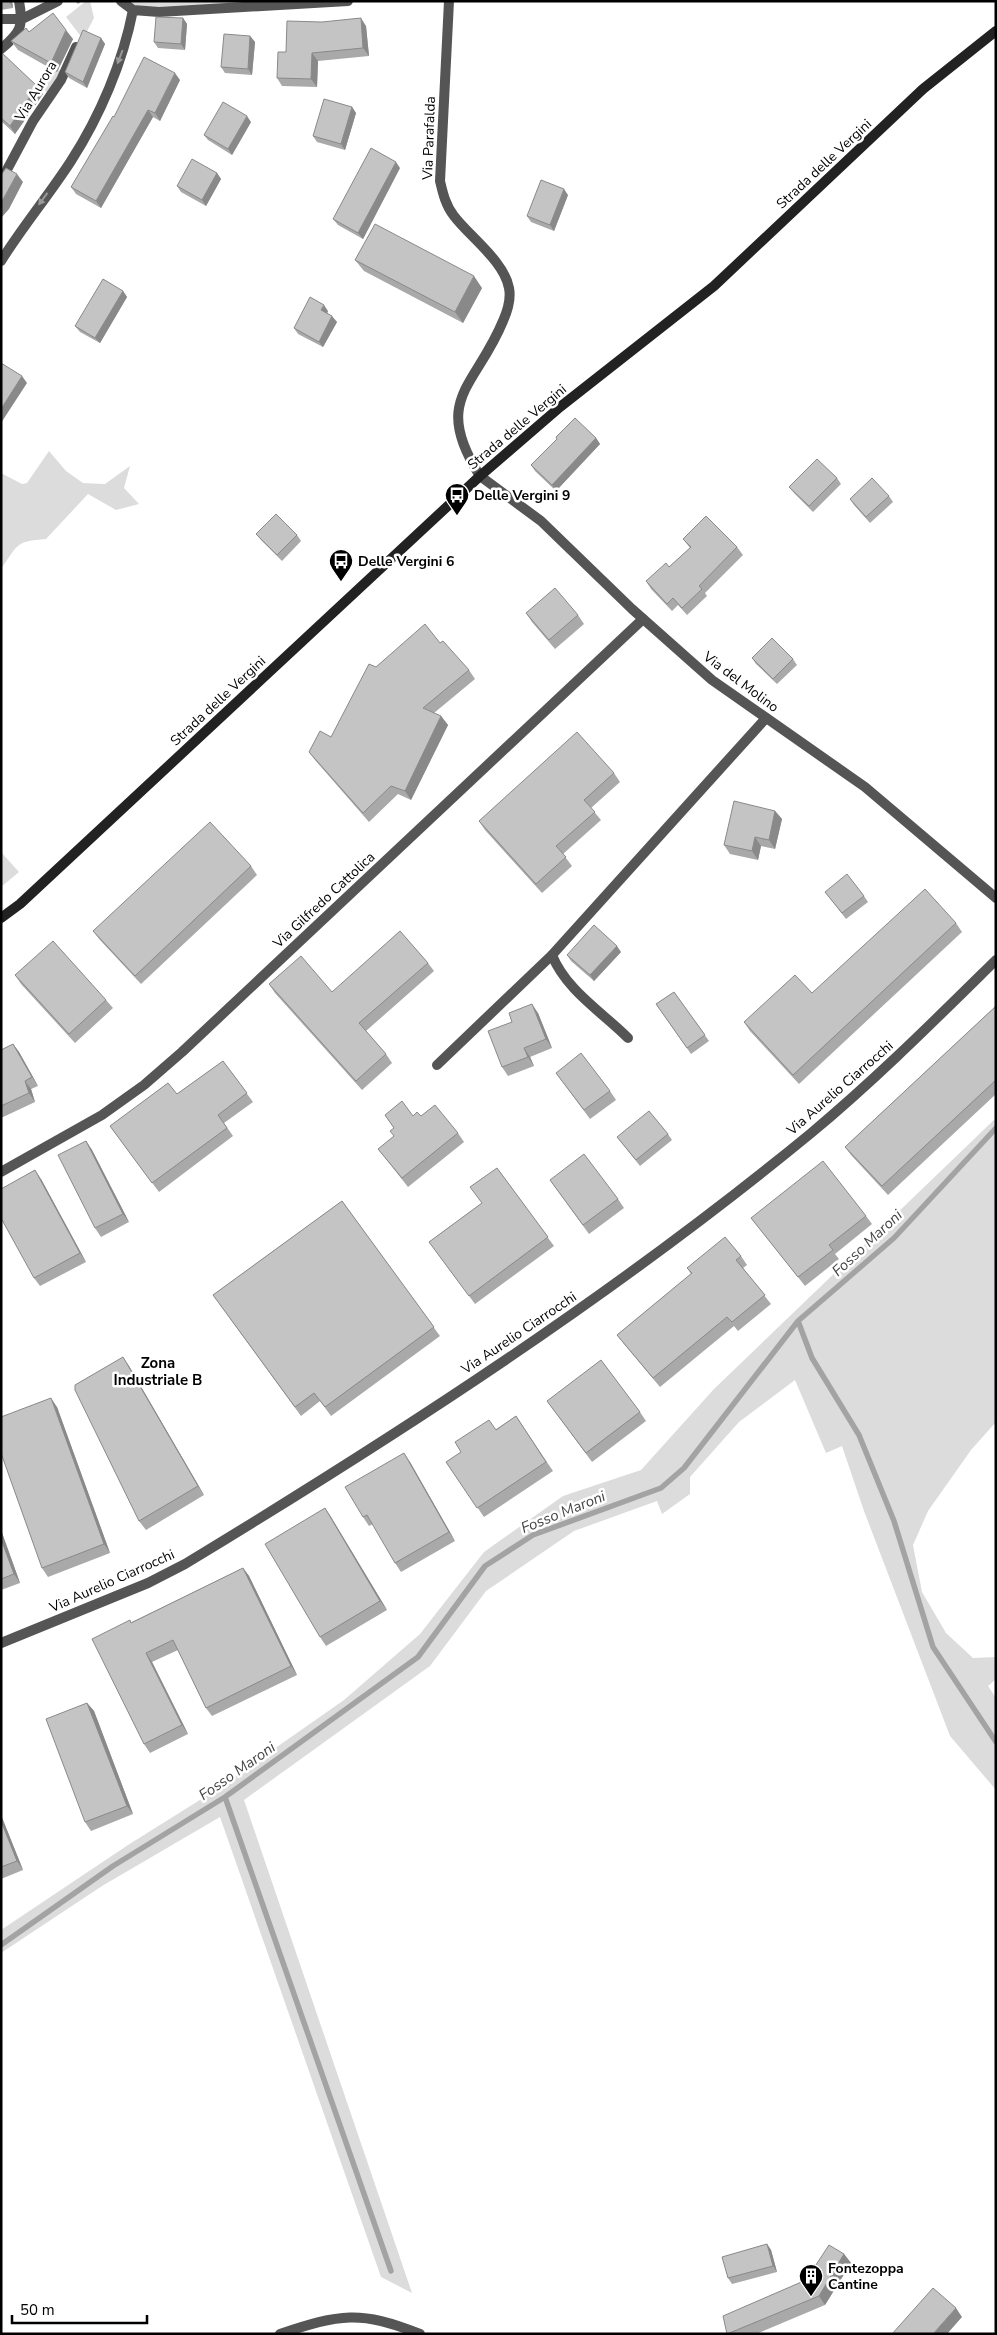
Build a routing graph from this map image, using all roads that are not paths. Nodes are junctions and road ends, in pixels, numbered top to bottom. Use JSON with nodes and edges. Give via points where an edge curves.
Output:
{"nodes":[{"id":1,"x":19,"y":1,"type":"edge"},
{"id":2,"x":58,"y":1,"type":"edge"},
{"id":3,"x":121,"y":1,"type":"edge"},
{"id":4,"x":348,"y":1,"type":"edge"},
{"id":5,"x":449,"y":1,"type":"edge"},
{"id":6,"x":133,"y":10,"type":"junction"},
{"id":7,"x":1,"y":19,"type":"edge"},
{"id":8,"x":22,"y":19,"type":"junction"},
{"id":9,"x":996,"y":31,"type":"edge"},
{"id":10,"x":79,"y":41,"type":"edge"},
{"id":11,"x":1,"y":49,"type":"edge"},
{"id":12,"x":1,"y":181,"type":"edge"},
{"id":13,"x":1,"y":261,"type":"edge"},
{"id":14,"x":480,"y":476,"type":"junction"},
{"id":15,"x":643,"y":619,"type":"junction"},
{"id":16,"x":766,"y":718,"type":"junction"},
{"id":17,"x":996,"y":898,"type":"edge"},
{"id":18,"x":1,"y":918,"type":"edge"},
{"id":19,"x":552,"y":955,"type":"junction"},
{"id":20,"x":996,"y":960,"type":"edge"},
{"id":21,"x":628,"y":1038,"type":"dead end"},
{"id":22,"x":436,"y":1065,"type":"dead end"},
{"id":23,"x":1,"y":1172,"type":"edge"},
{"id":24,"x":1,"y":1643,"type":"edge"},
{"id":25,"x":280,"y":2334,"type":"edge"},
{"id":26,"x":420,"y":2334,"type":"edge"}],
"edges":[{"from":1,"to":8,"type":"street"},
{"from":2,"to":8,"type":"street"},
{"from":3,"to":6,"type":"street"},
{"from":4,"to":6,"type":"street","via":[[159,12]]},
{"from":5,"to":14,"type":"street","name":"Via Parafalda","via":[[440,181],[444,199],[453,215],[489,254],[509,288],[508,310],[502,325],[461,396],[458,412],[462,442]]},
{"from":6,"to":13,"type":"street","one_way":true,"via":[[122,51],[86,134]]},
{"from":7,"to":8,"type":"street"},
{"from":8,"to":11,"type":"street","via":[[18,35]]},
{"from":9,"to":14,"type":"main road","name":"Strada delle Vergini","via":[[923,88],[714,286]]},
{"from":10,"to":12,"type":"street","name":"Via Aurora","via":[[61,80],[33,121]]},
{"from":14,"to":15,"type":"street","name":"Via del Molino","via":[[541,521]]},
{"from":14,"to":18,"type":"main road","name":"Strada delle Vergini","via":[[28,897]]},
{"from":15,"to":16,"type":"street","name":"Via del Molino","via":[[712,680]]},
{"from":15,"to":23,"type":"street","name":"Via Gilfredo Cattolica","via":[[144,1085],[102,1115]]},
{"from":16,"to":17,"type":"street","name":"Via del Molino","via":[[865,787]]},
{"from":16,"to":19,"type":"street"},
{"from":19,"to":21,"type":"street","via":[[556,966],[576,990]]},
{"from":19,"to":22,"type":"street"},
{"from":20,"to":24,"type":"street","name":"Via Aurelio Ciarrocchi","via":[[892,1061],[812,1132],[731,1198],[612,1287],[418,1419],[185,1564],[148,1583]]},
{"from":25,"to":26,"type":"street","via":[[318,2321],[351,2316],[384,2320]]}]}
